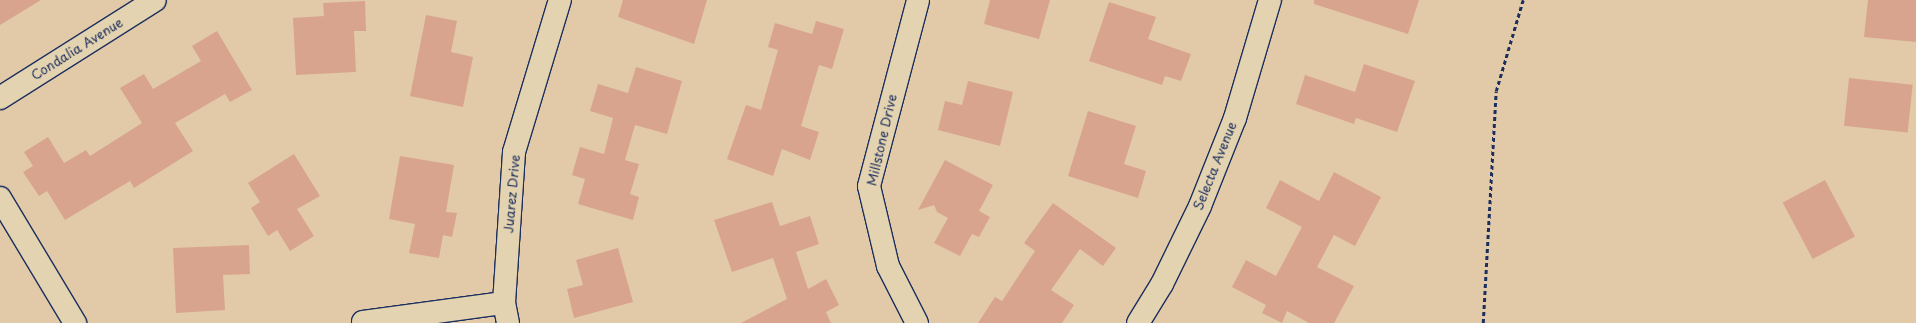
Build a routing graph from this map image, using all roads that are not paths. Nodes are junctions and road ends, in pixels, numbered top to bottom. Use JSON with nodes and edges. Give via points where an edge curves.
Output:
{"nodes":[{"id":1,"x":155,"y":0,"type":"edge"},
{"id":2,"x":560,"y":0,"type":"edge"},
{"id":3,"x":918,"y":0,"type":"edge"},
{"id":4,"x":1270,"y":0,"type":"edge"},
{"id":5,"x":0,"y":98,"type":"edge"},
{"id":6,"x":0,"y":198,"type":"edge"},
{"id":7,"x":506,"y":313,"type":"edge"},
{"id":8,"x":363,"y":322,"type":"edge"},
{"id":9,"x":75,"y":323,"type":"edge"},
{"id":10,"x":917,"y":323,"type":"edge"},
{"id":11,"x":1138,"y":323,"type":"edge"}],
"edges":[{"from":1,"to":5,"type":"street","name":"Condalia Avenue"},
{"from":2,"to":7,"type":"street","name":"Juarez Drive","via":[[514,152]]},
{"from":3,"to":10,"type":"street","name":"Millstone Drive","via":[[869,186],[888,266]]},
{"from":4,"to":11,"type":"street","name":"Selecta Avenue","via":[[1235,118],[1209,184],[1162,284]]},
{"from":6,"to":9,"type":"street"},
{"from":7,"to":8,"type":"street"}]}
